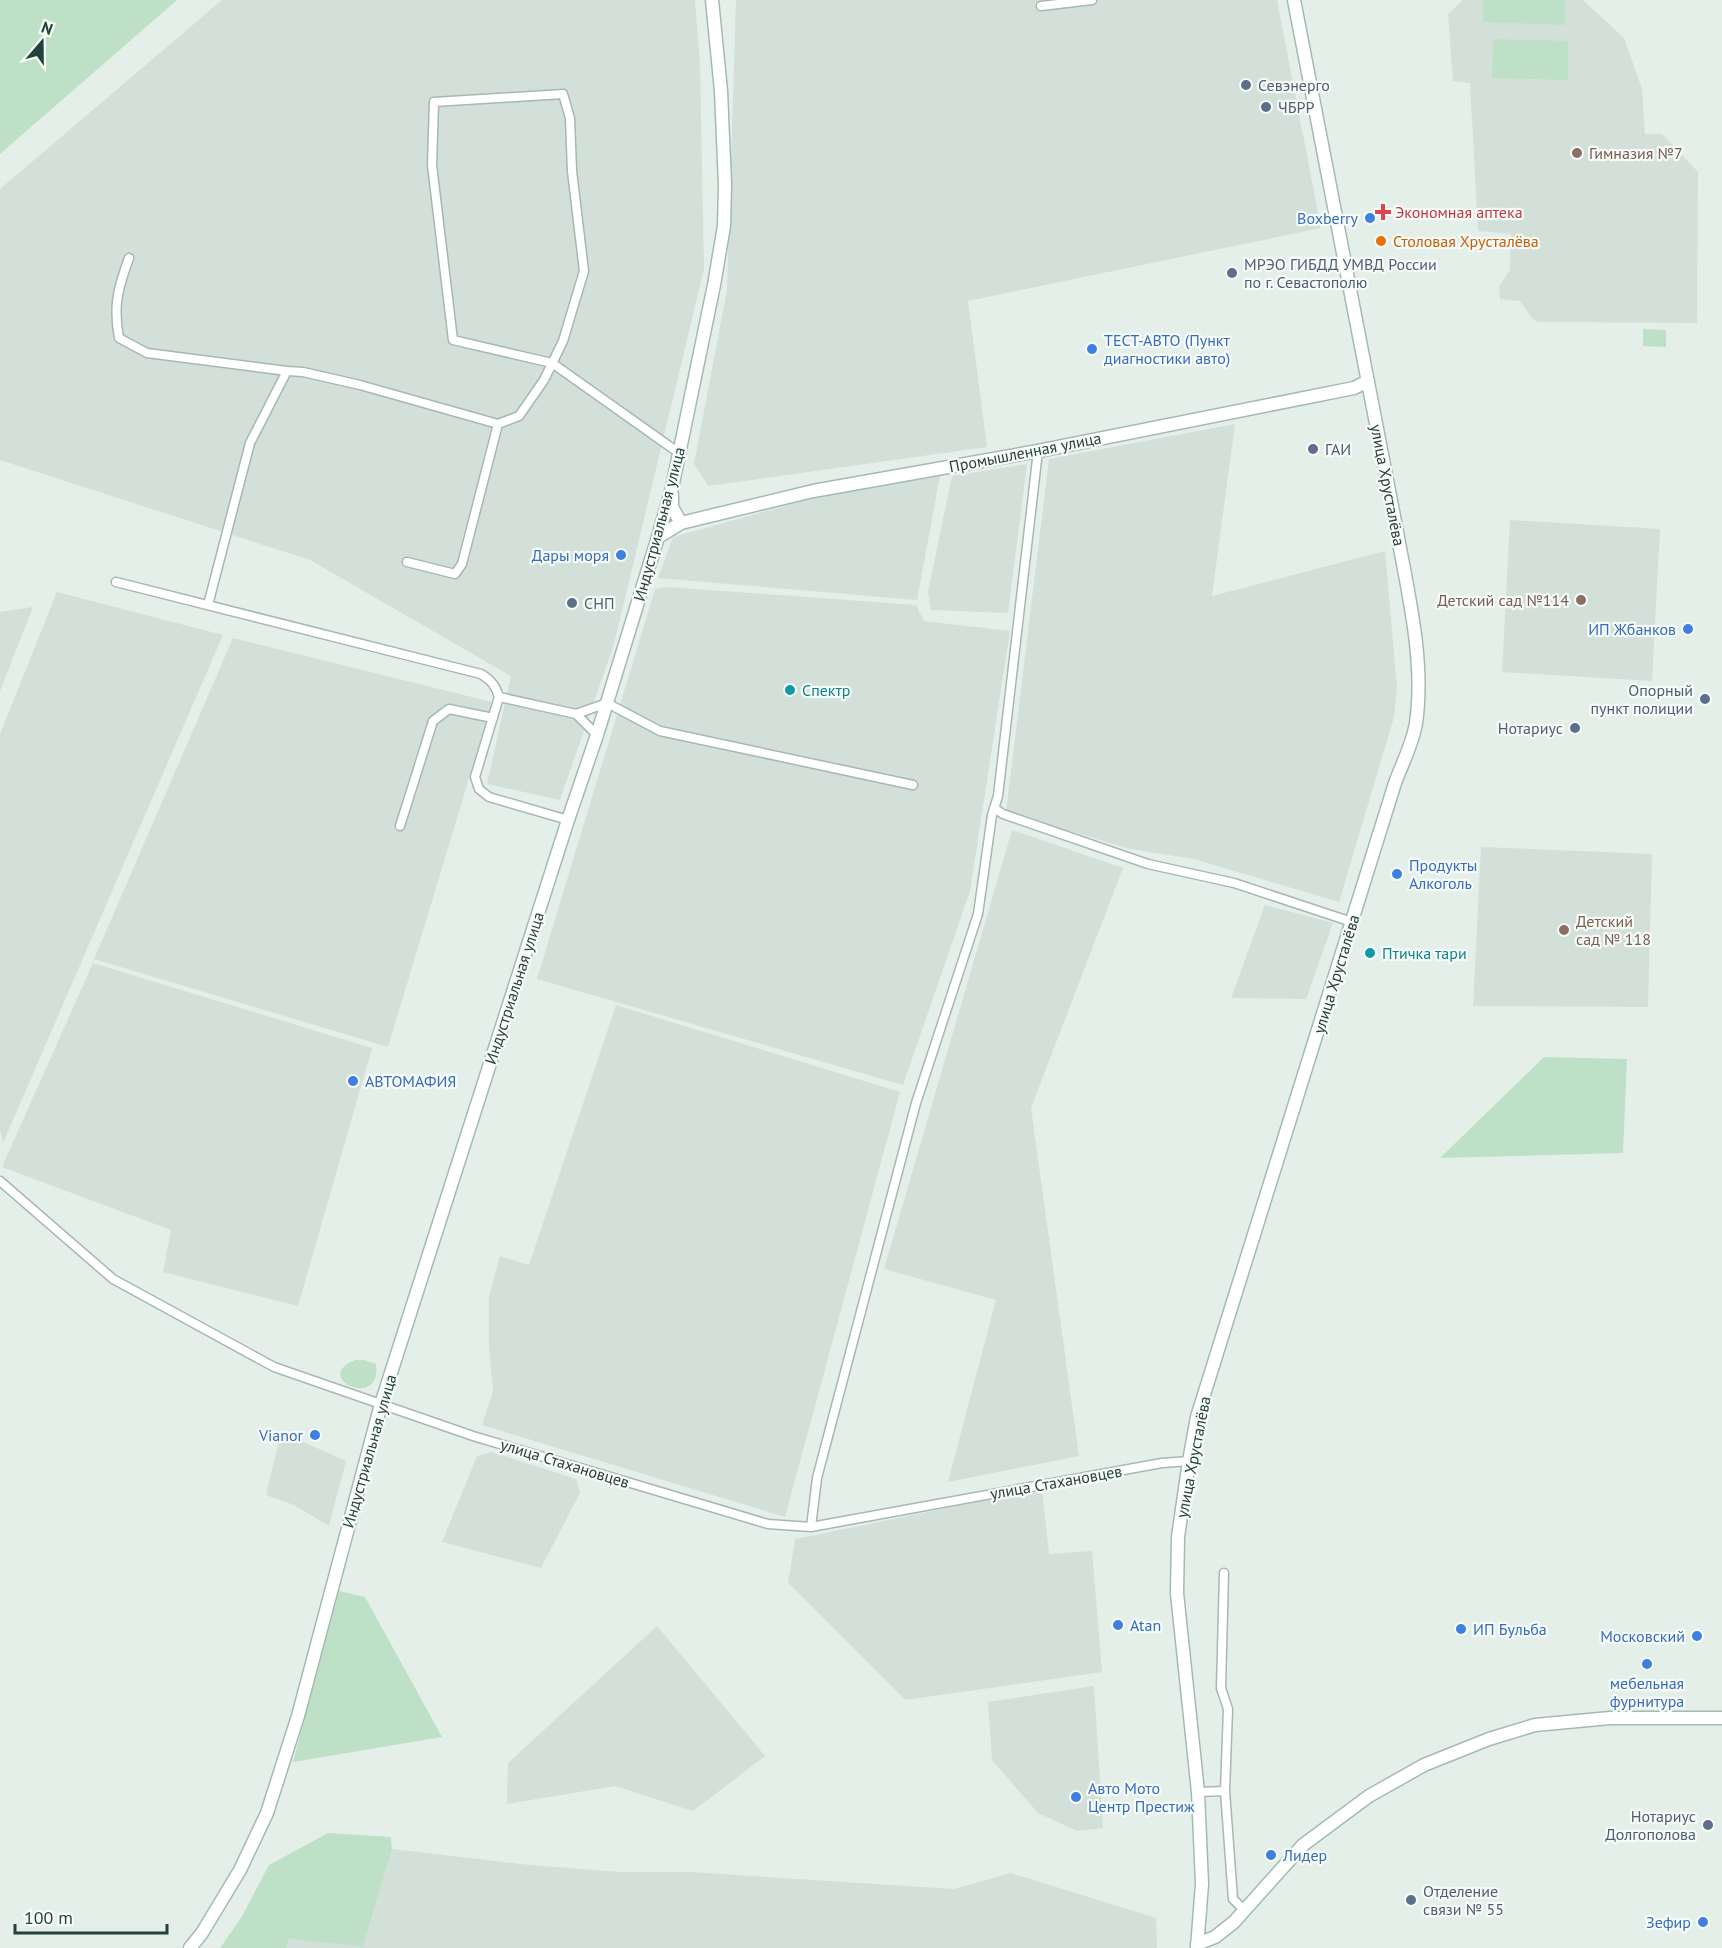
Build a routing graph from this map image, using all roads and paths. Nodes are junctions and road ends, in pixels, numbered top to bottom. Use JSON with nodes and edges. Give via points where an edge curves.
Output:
{"nodes":[{"id":1,"x":712,"y":0,"type":"edge"},
{"id":2,"x":1092,"y":0,"type":"edge"},
{"id":3,"x":1294,"y":0,"type":"edge"},
{"id":4,"x":1041,"y":6,"type":"dead end"},
{"id":5,"x":129,"y":258,"type":"dead end"},
{"id":6,"x":552,"y":363,"type":"junction"},
{"id":7,"x":287,"y":371,"type":"junction"},
{"id":8,"x":1368,"y":381,"type":"junction"},
{"id":9,"x":498,"y":424,"type":"junction"},
{"id":10,"x":1038,"y":451,"type":"junction"},
{"id":11,"x":679,"y":453,"type":"junction"},
{"id":12,"x":672,"y":488,"type":"junction"},
{"id":13,"x":681,"y":523,"type":"junction"},
{"id":14,"x":658,"y":537,"type":"junction"},
{"id":15,"x":407,"y":562,"type":"dead end"},
{"id":16,"x":116,"y":582,"type":"dead end"},
{"id":17,"x":208,"y":605,"type":"junction"},
{"id":18,"x":499,"y":697,"type":"junction"},
{"id":19,"x":607,"y":703,"type":"junction"},
{"id":20,"x":576,"y":714,"type":"junction"},
{"id":21,"x":493,"y":718,"type":"junction"},
{"id":22,"x":597,"y":735,"type":"junction"},
{"id":23,"x":913,"y":785,"type":"dead end"},
{"id":24,"x":994,"y":808,"type":"junction"},
{"id":25,"x":568,"y":820,"type":"junction"},
{"id":26,"x":400,"y":826,"type":"dead end"},
{"id":27,"x":1352,"y":922,"type":"junction"},
{"id":28,"x":0,"y":1181,"type":"edge"},
{"id":29,"x":381,"y":1404,"type":"junction"},
{"id":30,"x":1189,"y":1461,"type":"junction"},
{"id":31,"x":812,"y":1527,"type":"junction"},
{"id":32,"x":1224,"y":1573,"type":"dead end"},
{"id":33,"x":1722,"y":1718,"type":"edge"},
{"id":34,"x":1225,"y":1791,"type":"junction"},
{"id":35,"x":1198,"y":1792,"type":"junction"},
{"id":36,"x":1244,"y":1910,"type":"junction"},
{"id":37,"x":1197,"y":1946,"type":"edge"},
{"id":38,"x":190,"y":1948,"type":"edge"}],
"edges":[{"from":1,"to":11,"type":"main road","name":"Индустриальная улица","via":[[725,185],[724,226]]},
{"from":2,"to":4,"type":"street"},
{"from":3,"to":8,"type":"main road","name":"улица Хрусталёва"},
{"from":5,"to":7,"type":"street","via":[[119,284],[115,317],[118,338],[147,353]]},
{"from":6,"to":6,"type":"street","via":[[563,341],[584,271],[570,118],[563,94],[434,102],[432,165],[453,340]]},
{"from":6,"to":9,"type":"street","via":[[519,416]]},
{"from":6,"to":11,"type":"street"},
{"from":7,"to":9,"type":"street","via":[[360,385]]},
{"from":7,"to":17,"type":"street","via":[[250,443]]},
{"from":8,"to":10,"type":"main road","name":"Промышленная улица","via":[[1354,388]]},
{"from":8,"to":27,"type":"main road","name":"улица Хрусталёва","via":[[1411,609],[1420,682],[1416,725]]},
{"from":9,"to":15,"type":"street","via":[[462,564],[455,574]]},
{"from":10,"to":13,"type":"main road","name":"Промышленная улица","via":[[813,491]]},
{"from":10,"to":24,"type":"street"},
{"from":11,"to":12,"type":"main road","name":"Индустриальная улица"},
{"from":12,"to":13,"type":"main road","via":[[672,507]]},
{"from":12,"to":14,"type":"main road","name":"Индустриальная улица"},
{"from":13,"to":14,"type":"main road","name":"Промышленная улица"},
{"from":14,"to":19,"type":"main road","name":"Индустриальная улица"},
{"from":16,"to":17,"type":"street"},
{"from":17,"to":18,"type":"street","via":[[481,675],[493,683]]},
{"from":18,"to":20,"type":"street"},
{"from":18,"to":21,"type":"street"},
{"from":19,"to":20,"type":"street"},
{"from":19,"to":22,"type":"main road","name":"Индустриальная улица"},
{"from":19,"to":23,"type":"street","via":[[660,731]]},
{"from":20,"to":22,"type":"street"},
{"from":21,"to":25,"type":"street","via":[[475,777],[479,789],[489,797]]},
{"from":21,"to":26,"type":"street","via":[[449,709],[434,721]]},
{"from":22,"to":25,"type":"main road","name":"Индустриальная улица"},
{"from":24,"to":27,"type":"street","via":[[1148,864],[1234,883]]},
{"from":24,"to":31,"type":"street","via":[[978,914],[913,1114],[817,1478]]},
{"from":25,"to":29,"type":"main road","name":"Индустриальная улица"},
{"from":27,"to":30,"type":"main road","name":"улица Хрусталёва","via":[[1200,1409]]},
{"from":28,"to":29,"type":"street","name":"улица Стахановцев","via":[[113,1279],[274,1367]]},
{"from":29,"to":31,"type":"street","name":"улица Стахановцев","via":[[473,1436],[768,1524]]},
{"from":29,"to":38,"type":"main road","name":"Индустриальная улица","via":[[298,1716],[267,1813],[240,1870]]},
{"from":30,"to":31,"type":"street","name":"улица Стахановцев"},
{"from":30,"to":35,"type":"main road","name":"улица Хрусталёва","via":[[1178,1537],[1178,1593]]},
{"from":32,"to":34,"type":"street","via":[[1221,1688],[1228,1709]]},
{"from":33,"to":36,"type":"main road","via":[[1610,1718],[1535,1725],[1424,1765],[1369,1796],[1304,1845]]},
{"from":34,"to":35,"type":"street"},
{"from":34,"to":36,"type":"street","via":[[1233,1899]]},
{"from":35,"to":37,"type":"main road","name":"улица Хрусталёва","via":[[1202,1884]]},
{"from":36,"to":37,"type":"main road","via":[[1215,1937]]}]}
